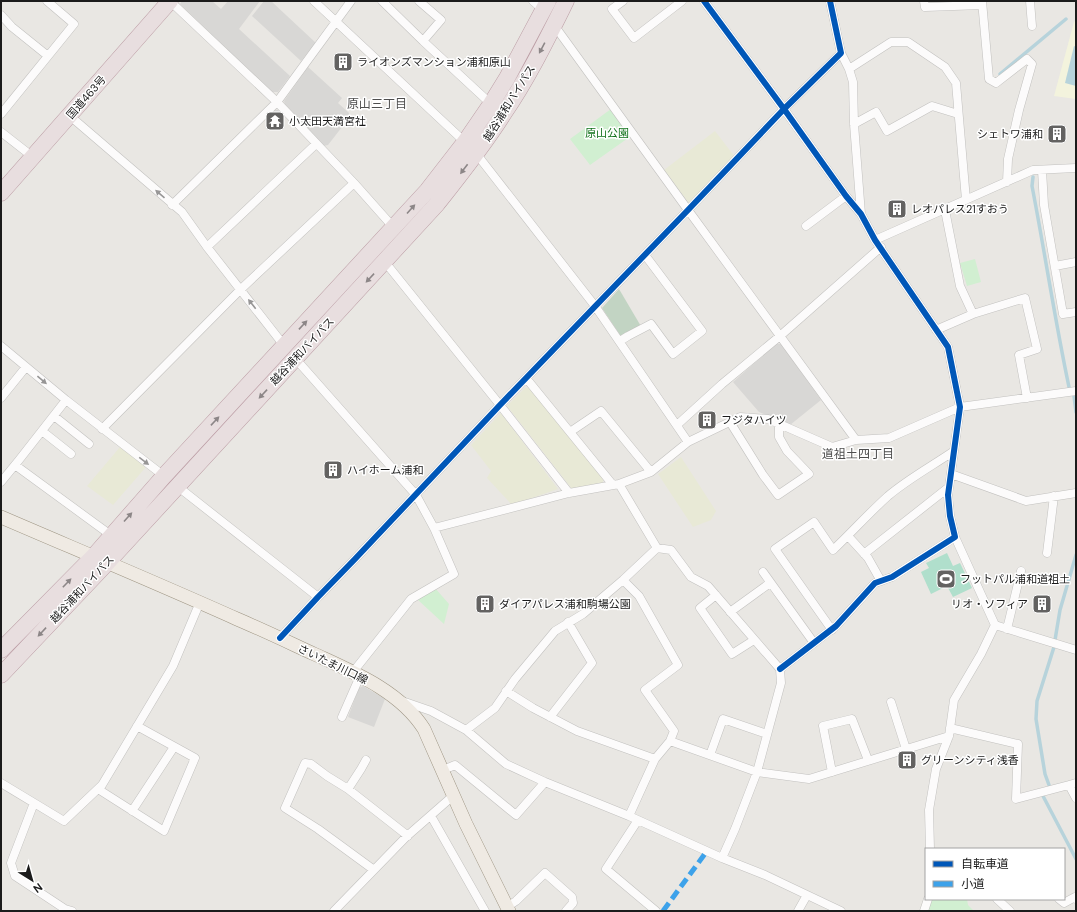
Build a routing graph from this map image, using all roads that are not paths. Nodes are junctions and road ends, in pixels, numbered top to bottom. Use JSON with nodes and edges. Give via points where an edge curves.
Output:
{"nodes":[{"id":1,"x":47,"y":1,"type":"edge"},
{"id":2,"x":170,"y":1,"type":"edge"},
{"id":3,"x":314,"y":1,"type":"edge"},
{"id":4,"x":351,"y":1,"type":"edge"},
{"id":5,"x":382,"y":1,"type":"edge"},
{"id":6,"x":419,"y":1,"type":"edge"},
{"id":7,"x":566,"y":1,"type":"edge"},
{"id":8,"x":622,"y":1,"type":"edge"},
{"id":9,"x":682,"y":1,"type":"edge"},
{"id":10,"x":704,"y":1,"type":"edge"},
{"id":11,"x":830,"y":1,"type":"edge"},
{"id":12,"x":924,"y":1,"type":"edge"},
{"id":13,"x":1030,"y":1,"type":"edge"},
{"id":14,"x":982,"y":3,"type":"edge"},
{"id":15,"x":541,"y":4,"type":"edge"},
{"id":16,"x":1,"y":15,"type":"edge"},
{"id":17,"x":336,"y":21,"type":"junction"},
{"id":18,"x":554,"y":25,"type":"junction"},
{"id":19,"x":1032,"y":26,"type":"dead end"},
{"id":20,"x":423,"y":42,"type":"junction"},
{"id":21,"x":841,"y":53,"type":"junction"},
{"id":22,"x":48,"y":56,"type":"junction"},
{"id":23,"x":849,"y":69,"type":"junction"},
{"id":24,"x":277,"y":102,"type":"junction"},
{"id":25,"x":491,"y":104,"type":"junction"},
{"id":26,"x":784,"y":108,"type":"junction"},
{"id":27,"x":1,"y":114,"type":"edge"},
{"id":28,"x":958,"y":114,"type":"junction"},
{"id":29,"x":70,"y":116,"type":"junction"},
{"id":30,"x":854,"y":124,"type":"junction"},
{"id":31,"x":1,"y":132,"type":"edge"},
{"id":32,"x":465,"y":142,"type":"junction"},
{"id":33,"x":316,"y":144,"type":"junction"},
{"id":34,"x":477,"y":153,"type":"junction"},
{"id":35,"x":33,"y":157,"type":"junction"},
{"id":36,"x":1076,"y":168,"type":"edge"},
{"id":37,"x":1042,"y":170,"type":"junction"},
{"id":38,"x":1007,"y":182,"type":"junction"},
{"id":39,"x":354,"y":183,"type":"junction"},
{"id":40,"x":1,"y":193,"type":"edge"},
{"id":41,"x":846,"y":196,"type":"junction"},
{"id":42,"x":966,"y":200,"type":"junction"},
{"id":43,"x":172,"y":205,"type":"junction"},
{"id":44,"x":688,"y":210,"type":"junction"},
{"id":45,"x":945,"y":210,"type":"junction"},
{"id":46,"x":861,"y":214,"type":"junction"},
{"id":47,"x":806,"y":226,"type":"dead end"},
{"id":48,"x":394,"y":228,"type":"junction"},
{"id":49,"x":876,"y":240,"type":"junction"},
{"id":50,"x":207,"y":247,"type":"junction"},
{"id":51,"x":880,"y":247,"type":"junction"},
{"id":52,"x":645,"y":255,"type":"junction"},
{"id":53,"x":385,"y":262,"type":"junction"},
{"id":54,"x":1076,"y":262,"type":"edge"},
{"id":55,"x":1055,"y":266,"type":"junction"},
{"id":56,"x":240,"y":290,"type":"junction"},
{"id":57,"x":596,"y":306,"type":"junction"},
{"id":58,"x":1076,"y":312,"type":"edge"},
{"id":59,"x":973,"y":314,"type":"junction"},
{"id":60,"x":936,"y":330,"type":"junction"},
{"id":61,"x":780,"y":336,"type":"junction"},
{"id":62,"x":620,"y":341,"type":"junction"},
{"id":63,"x":1,"y":346,"type":"edge"},
{"id":64,"x":284,"y":346,"type":"junction"},
{"id":65,"x":295,"y":358,"type":"junction"},
{"id":66,"x":26,"y":367,"type":"junction"},
{"id":67,"x":526,"y":378,"type":"junction"},
{"id":68,"x":1076,"y":391,"type":"edge"},
{"id":69,"x":1,"y":398,"type":"edge"},
{"id":70,"x":1027,"y":398,"type":"junction"},
{"id":71,"x":66,"y":400,"type":"junction"},
{"id":72,"x":500,"y":405,"type":"junction"},
{"id":73,"x":960,"y":407,"type":"junction"},
{"id":74,"x":54,"y":416,"type":"junction"},
{"id":75,"x":730,"y":422,"type":"junction"},
{"id":76,"x":779,"y":424,"type":"junction"},
{"id":77,"x":677,"y":425,"type":"junction"},
{"id":78,"x":102,"y":429,"type":"junction"},
{"id":79,"x":42,"y":431,"type":"junction"},
{"id":80,"x":570,"y":432,"type":"junction"},
{"id":81,"x":856,"y":440,"type":"junction"},
{"id":82,"x":688,"y":442,"type":"junction"},
{"id":83,"x":89,"y":444,"type":"dead end"},
{"id":84,"x":954,"y":451,"type":"junction"},
{"id":85,"x":71,"y":454,"type":"dead end"},
{"id":86,"x":15,"y":465,"type":"junction"},
{"id":87,"x":651,"y":472,"type":"junction"},
{"id":88,"x":951,"y":474,"type":"junction"},
{"id":89,"x":164,"y":476,"type":"junction"},
{"id":90,"x":1,"y":482,"type":"edge"},
{"id":91,"x":616,"y":485,"type":"junction"},
{"id":92,"x":177,"y":486,"type":"junction"},
{"id":93,"x":949,"y":487,"type":"junction"},
{"id":94,"x":569,"y":493,"type":"junction"},
{"id":95,"x":1076,"y":493,"type":"edge"},
{"id":96,"x":416,"y":495,"type":"junction"},
{"id":97,"x":1054,"y":496,"type":"junction"},
{"id":98,"x":1,"y":517,"type":"edge"},
{"id":99,"x":434,"y":528,"type":"junction"},
{"id":100,"x":112,"y":536,"type":"junction"},
{"id":101,"x":848,"y":536,"type":"junction"},
{"id":102,"x":955,"y":537,"type":"junction"},
{"id":103,"x":657,"y":548,"type":"junction"},
{"id":104,"x":1047,"y":553,"type":"dead end"},
{"id":105,"x":864,"y":554,"type":"junction"},
{"id":106,"x":100,"y":560,"type":"junction"},
{"id":107,"x":1021,"y":571,"type":"dead end"},
{"id":108,"x":763,"y":572,"type":"dead end"},
{"id":109,"x":623,"y":580,"type":"junction"},
{"id":110,"x":881,"y":581,"type":"junction"},
{"id":111,"x":770,"y":583,"type":"junction"},
{"id":112,"x":716,"y":595,"type":"junction"},
{"id":113,"x":318,"y":597,"type":"junction"},
{"id":114,"x":200,"y":602,"type":"junction"},
{"id":115,"x":730,"y":612,"type":"junction"},
{"id":116,"x":568,"y":622,"type":"junction"},
{"id":117,"x":995,"y":625,"type":"junction"},
{"id":118,"x":1007,"y":629,"type":"junction"},
{"id":119,"x":832,"y":630,"type":"junction"},
{"id":120,"x":280,"y":638,"type":"junction"},
{"id":121,"x":754,"y":640,"type":"junction"},
{"id":122,"x":814,"y":643,"type":"junction"},
{"id":123,"x":1,"y":650,"type":"edge"},
{"id":124,"x":1076,"y":650,"type":"edge"},
{"id":125,"x":780,"y":669,"type":"junction"},
{"id":126,"x":357,"y":674,"type":"junction"},
{"id":127,"x":1,"y":675,"type":"edge"},
{"id":128,"x":506,"y":691,"type":"junction"},
{"id":129,"x":396,"y":698,"type":"junction"},
{"id":130,"x":891,"y":702,"type":"dead end"},
{"id":131,"x":342,"y":717,"type":"dead end"},
{"id":132,"x":550,"y":717,"type":"junction"},
{"id":133,"x":137,"y":726,"type":"junction"},
{"id":134,"x":466,"y":730,"type":"junction"},
{"id":135,"x":950,"y":732,"type":"junction"},
{"id":136,"x":767,"y":734,"type":"junction"},
{"id":137,"x":670,"y":741,"type":"junction"},
{"id":138,"x":174,"y":746,"type":"junction"},
{"id":139,"x":906,"y":749,"type":"junction"},
{"id":140,"x":710,"y":755,"type":"junction"},
{"id":141,"x":655,"y":759,"type":"junction"},
{"id":142,"x":366,"y":760,"type":"dead end"},
{"id":143,"x":868,"y":760,"type":"junction"},
{"id":144,"x":443,"y":770,"type":"junction"},
{"id":145,"x":757,"y":772,"type":"junction"},
{"id":146,"x":832,"y":772,"type":"junction"},
{"id":147,"x":545,"y":782,"type":"junction"},
{"id":148,"x":1,"y":784,"type":"edge"},
{"id":149,"x":1073,"y":784,"type":"edge"},
{"id":150,"x":98,"y":789,"type":"junction"},
{"id":151,"x":348,"y":789,"type":"junction"},
{"id":152,"x":454,"y":795,"type":"junction"},
{"id":153,"x":1076,"y":798,"type":"edge"},
{"id":154,"x":34,"y":803,"type":"junction"},
{"id":155,"x":132,"y":811,"type":"junction"},
{"id":156,"x":431,"y":816,"type":"junction"},
{"id":157,"x":629,"y":816,"type":"junction"},
{"id":158,"x":638,"y":820,"type":"junction"},
{"id":159,"x":408,"y":836,"type":"junction"},
{"id":160,"x":930,"y":848,"type":"edge"},
{"id":161,"x":722,"y":858,"type":"junction"},
{"id":162,"x":374,"y":870,"type":"junction"},
{"id":163,"x":807,"y":895,"type":"junction"},
{"id":164,"x":1076,"y":898,"type":"edge"},
{"id":165,"x":928,"y":900,"type":"edge"},
{"id":166,"x":998,"y":900,"type":"edge"},
{"id":167,"x":1060,"y":900,"type":"edge"},
{"id":168,"x":508,"y":909,"type":"edge"},
{"id":169,"x":72,"y":911,"type":"edge"},
{"id":170,"x":334,"y":911,"type":"edge"},
{"id":171,"x":485,"y":911,"type":"edge"},
{"id":172,"x":566,"y":911,"type":"edge"},
{"id":173,"x":656,"y":911,"type":"edge"},
{"id":174,"x":798,"y":911,"type":"edge"},
{"id":175,"x":841,"y":911,"type":"edge"},
{"id":176,"x":924,"y":911,"type":"edge"},
{"id":177,"x":1010,"y":911,"type":"edge"}],
"edges":[{"from":1,"to":22,"type":"street","via":[[74,24]]},
{"from":2,"to":24,"type":"street"},
{"from":2,"to":29,"type":"highway","name":"国道463号"},
{"from":3,"to":17,"type":"street"},
{"from":4,"to":17,"type":"street"},
{"from":5,"to":20,"type":"street"},
{"from":6,"to":20,"type":"street","via":[[441,20]]},
{"from":7,"to":18,"type":"highway","name":"越谷浦和バイパス"},
{"from":8,"to":9,"type":"street","via":[[612,9],[634,38]]},
{"from":10,"to":26,"type":"street"},
{"from":11,"to":21,"type":"street"},
{"from":12,"to":14,"type":"street","via":[[925,7]]},
{"from":13,"to":19,"type":"street"},
{"from":14,"to":38,"type":"street","via":[[989,79],[996,83],[1027,59],[1032,64],[1018,110],[1008,159]]},
{"from":15,"to":25,"type":"highway","name":"越谷浦和バイパス","via":[[507,78]]},
{"from":16,"to":22,"type":"street"},
{"from":17,"to":24,"type":"street"},
{"from":17,"to":32,"type":"street"},
{"from":18,"to":34,"type":"highway","name":"越谷浦和バイパス","one_way":true,"via":[[519,89]]},
{"from":18,"to":44,"type":"street"},
{"from":20,"to":25,"type":"street"},
{"from":21,"to":23,"type":"street"},
{"from":21,"to":26,"type":"street"},
{"from":22,"to":27,"type":"street"},
{"from":23,"to":28,"type":"street","via":[[891,42],[908,42],[945,68],[956,83]]},
{"from":23,"to":30,"type":"street","via":[[853,82]]},
{"from":24,"to":33,"type":"street"},
{"from":24,"to":43,"type":"street"},
{"from":25,"to":32,"type":"highway","name":"越谷浦和バイパス"},
{"from":26,"to":41,"type":"street"},
{"from":26,"to":44,"type":"street"},
{"from":28,"to":30,"type":"street","via":[[932,106],[887,131],[876,112]]},
{"from":28,"to":42,"type":"street"},
{"from":29,"to":35,"type":"highway","name":"国道463号"},
{"from":43,"to":29,"type":"street","one_way":true},
{"from":30,"to":46,"type":"street"},
{"from":31,"to":35,"type":"street"},
{"from":32,"to":34,"type":"street"},
{"from":48,"to":32,"type":"highway","name":"越谷浦和バイパス","one_way":true},
{"from":33,"to":39,"type":"street"},
{"from":33,"to":50,"type":"street"},
{"from":34,"to":53,"type":"highway","name":"越谷浦和バイパス","one_way":true,"via":[[438,204]]},
{"from":34,"to":57,"type":"street"},
{"from":35,"to":40,"type":"highway","name":"国道463号"},
{"from":36,"to":37,"type":"street"},
{"from":37,"to":38,"type":"street","via":[[1033,170]]},
{"from":37,"to":55,"type":"street","via":[[1044,205]]},
{"from":38,"to":42,"type":"street"},
{"from":39,"to":48,"type":"street"},
{"from":39,"to":56,"type":"street"},
{"from":41,"to":46,"type":"street"},
{"from":41,"to":47,"type":"street"},
{"from":42,"to":45,"type":"street"},
{"from":43,"to":50,"type":"street","via":[[182,212]]},
{"from":44,"to":52,"type":"street"},
{"from":44,"to":61,"type":"street"},
{"from":45,"to":49,"type":"street"},
{"from":45,"to":59,"type":"street","via":[[960,286]]},
{"from":46,"to":49,"type":"street"},
{"from":64,"to":48,"type":"highway","name":"越谷浦和バイパス","one_way":true},
{"from":49,"to":51,"type":"street"},
{"from":50,"to":56,"type":"street"},
{"from":51,"to":60,"type":"street"},
{"from":51,"to":61,"type":"street"},
{"from":52,"to":57,"type":"street"},
{"from":52,"to":62,"type":"street","via":[[702,331],[673,354],[651,324]]},
{"from":53,"to":65,"type":"highway","name":"越谷浦和バイパス","one_way":true},
{"from":53,"to":72,"type":"street"},
{"from":54,"to":55,"type":"street"},
{"from":55,"to":58,"type":"street","via":[[1064,314]]},
{"from":64,"to":56,"type":"street","one_way":true},
{"from":56,"to":78,"type":"street"},
{"from":57,"to":62,"type":"street"},
{"from":57,"to":67,"type":"street"},
{"from":59,"to":60,"type":"street"},
{"from":59,"to":70,"type":"street","via":[[1026,298],[1037,349],[1019,355]]},
{"from":60,"to":73,"type":"street","via":[[948,347]]},
{"from":61,"to":77,"type":"street"},
{"from":61,"to":81,"type":"street"},
{"from":62,"to":77,"type":"street"},
{"from":63,"to":66,"type":"street"},
{"from":64,"to":65,"type":"street"},
{"from":89,"to":64,"type":"highway","name":"越谷浦和バイパス","one_way":true},
{"from":65,"to":92,"type":"highway","name":"越谷浦和バイパス","one_way":true},
{"from":65,"to":96,"type":"street"},
{"from":66,"to":69,"type":"street"},
{"from":66,"to":71,"type":"street","one_way":true},
{"from":67,"to":72,"type":"street"},
{"from":67,"to":80,"type":"street"},
{"from":68,"to":70,"type":"street"},
{"from":70,"to":73,"type":"street"},
{"from":71,"to":74,"type":"street"},
{"from":71,"to":78,"type":"street"},
{"from":72,"to":94,"type":"street"},
{"from":72,"to":96,"type":"street"},
{"from":73,"to":81,"type":"street","via":[[889,438]]},
{"from":73,"to":84,"type":"street"},
{"from":74,"to":79,"type":"street"},
{"from":74,"to":83,"type":"street"},
{"from":75,"to":76,"type":"street","via":[[740,416],[768,419]]},
{"from":75,"to":76,"type":"street","via":[[778,495],[809,474],[787,452],[779,437]]},
{"from":75,"to":82,"type":"street"},
{"from":76,"to":81,"type":"street","via":[[832,447]]},
{"from":77,"to":82,"type":"street"},
{"from":78,"to":89,"type":"street","one_way":true},
{"from":79,"to":85,"type":"street"},
{"from":79,"to":86,"type":"street"},
{"from":80,"to":87,"type":"street","via":[[601,411]]},
{"from":80,"to":91,"type":"street"},
{"from":82,"to":87,"type":"street"},
{"from":84,"to":88,"type":"street"},
{"from":84,"to":101,"type":"street","via":[[889,495]]},
{"from":86,"to":90,"type":"street"},
{"from":86,"to":100,"type":"street"},
{"from":87,"to":91,"type":"street"},
{"from":88,"to":93,"type":"street"},
{"from":88,"to":97,"type":"street","via":[[1026,501]]},
{"from":100,"to":89,"type":"highway","name":"越谷浦和バイパス","one_way":true},
{"from":91,"to":94,"type":"street"},
{"from":91,"to":103,"type":"street"},
{"from":92,"to":106,"type":"highway","name":"越谷浦和バイパス"},
{"from":92,"to":113,"type":"street"},
{"from":93,"to":102,"type":"street","via":[[950,516]]},
{"from":93,"to":105,"type":"street"},
{"from":94,"to":99,"type":"street"},
{"from":95,"to":97,"type":"street"},
{"from":96,"to":99,"type":"street"},
{"from":96,"to":113,"type":"street"},
{"from":97,"to":104,"type":"street"},
{"from":98,"to":106,"type":"main road","name":"さいたま川口線"},
{"from":99,"to":126,"type":"street","via":[[454,574],[411,599]]},
{"from":100,"to":106,"type":"highway","name":"越谷浦和バイパス"},
{"from":101,"to":105,"type":"street"},
{"from":101,"to":119,"type":"street","via":[[833,550],[814,522],[775,549]]},
{"from":102,"to":110,"type":"street","via":[[892,577]]},
{"from":102,"to":117,"type":"street"},
{"from":103,"to":109,"type":"street"},
{"from":103,"to":112,"type":"street","via":[[671,550],[691,577],[708,586]]},
{"from":105,"to":110,"type":"street"},
{"from":106,"to":114,"type":"main road","name":"さいたま川口線"},
{"from":123,"to":106,"type":"highway","name":"越谷浦和バイパス","one_way":true},
{"from":106,"to":127,"type":"highway","name":"越谷浦和バイパス","one_way":true},
{"from":107,"to":118,"type":"street"},
{"from":108,"to":111,"type":"street"},
{"from":109,"to":116,"type":"street","via":[[583,614]]},
{"from":109,"to":137,"type":"street","via":[[639,596],[678,665],[645,690],[674,731]]},
{"from":110,"to":119,"type":"street","via":[[875,583]]},
{"from":111,"to":115,"type":"street"},
{"from":111,"to":122,"type":"street"},
{"from":112,"to":115,"type":"street"},
{"from":112,"to":121,"type":"street","via":[[700,608],[732,654]]},
{"from":113,"to":120,"type":"street"},
{"from":114,"to":120,"type":"main road","name":"さいたま川口線"},
{"from":114,"to":133,"type":"street","via":[[173,666]]},
{"from":115,"to":121,"type":"street"},
{"from":116,"to":128,"type":"street","via":[[555,631]]},
{"from":116,"to":132,"type":"street","via":[[592,663]]},
{"from":117,"to":118,"type":"street"},
{"from":117,"to":135,"type":"street","via":[[954,700]]},
{"from":118,"to":124,"type":"street"},
{"from":119,"to":122,"type":"street"},
{"from":120,"to":126,"type":"main road","name":"さいたま川口線"},
{"from":121,"to":125,"type":"street"},
{"from":122,"to":125,"type":"street"},
{"from":125,"to":136,"type":"street","via":[[781,683]]},
{"from":126,"to":129,"type":"main road","name":"さいたま川口線"},
{"from":126,"to":131,"type":"street"},
{"from":128,"to":132,"type":"street"},
{"from":128,"to":134,"type":"street","via":[[495,708]]},
{"from":129,"to":134,"type":"street","via":[[431,711]]},
{"from":129,"to":144,"type":"main road","name":"さいたま川口線","via":[[424,729]]},
{"from":130,"to":139,"type":"street"},
{"from":132,"to":141,"type":"street","via":[[577,731]]},
{"from":133,"to":138,"type":"street"},
{"from":133,"to":150,"type":"street"},
{"from":134,"to":147,"type":"street","via":[[506,764]]},
{"from":135,"to":139,"type":"street"},
{"from":135,"to":149,"type":"street","via":[[1018,744],[1016,799]]},
{"from":135,"to":160,"type":"street","via":[[936,769],[929,810]]},
{"from":136,"to":140,"type":"street","via":[[723,719]]},
{"from":136,"to":145,"type":"street"},
{"from":137,"to":140,"type":"street"},
{"from":137,"to":141,"type":"street"},
{"from":138,"to":155,"type":"street"},
{"from":138,"to":155,"type":"street","via":[[195,758],[164,831]]},
{"from":139,"to":143,"type":"street"},
{"from":140,"to":145,"type":"street"},
{"from":141,"to":157,"type":"street"},
{"from":142,"to":151,"type":"street"},
{"from":143,"to":146,"type":"street"},
{"from":143,"to":146,"type":"street","via":[[852,719],[823,726]]},
{"from":144,"to":147,"type":"street","via":[[455,765],[516,815]]},
{"from":144,"to":152,"type":"main road","name":"さいたま川口線"},
{"from":145,"to":146,"type":"street","via":[[809,778]]},
{"from":145,"to":161,"type":"street"},
{"from":147,"to":157,"type":"street"},
{"from":148,"to":154,"type":"street"},
{"from":149,"to":153,"type":"street"},
{"from":150,"to":154,"type":"street","via":[[64,821]]},
{"from":150,"to":155,"type":"street"},
{"from":151,"to":159,"type":"street"},
{"from":151,"to":162,"type":"street","via":[[311,764],[304,763],[285,808]]},
{"from":152,"to":156,"type":"street"},
{"from":152,"to":168,"type":"main road","name":"さいたま川口線"},
{"from":154,"to":169,"type":"street","via":[[11,863],[15,876]]},
{"from":156,"to":159,"type":"street"},
{"from":156,"to":171,"type":"street"},
{"from":157,"to":158,"type":"street"},
{"from":158,"to":161,"type":"street"},
{"from":158,"to":173,"type":"street","via":[[606,869]]},
{"from":159,"to":162,"type":"street"},
{"from":161,"to":163,"type":"street"},
{"from":162,"to":170,"type":"street"},
{"from":163,"to":174,"type":"street"},
{"from":163,"to":175,"type":"street"},
{"from":164,"to":167,"type":"street","via":[[1064,903]]},
{"from":165,"to":176,"type":"street"},
{"from":166,"to":177,"type":"street"},
{"from":168,"to":172,"type":"street","via":[[545,873],[572,897],[573,903]]}]}
